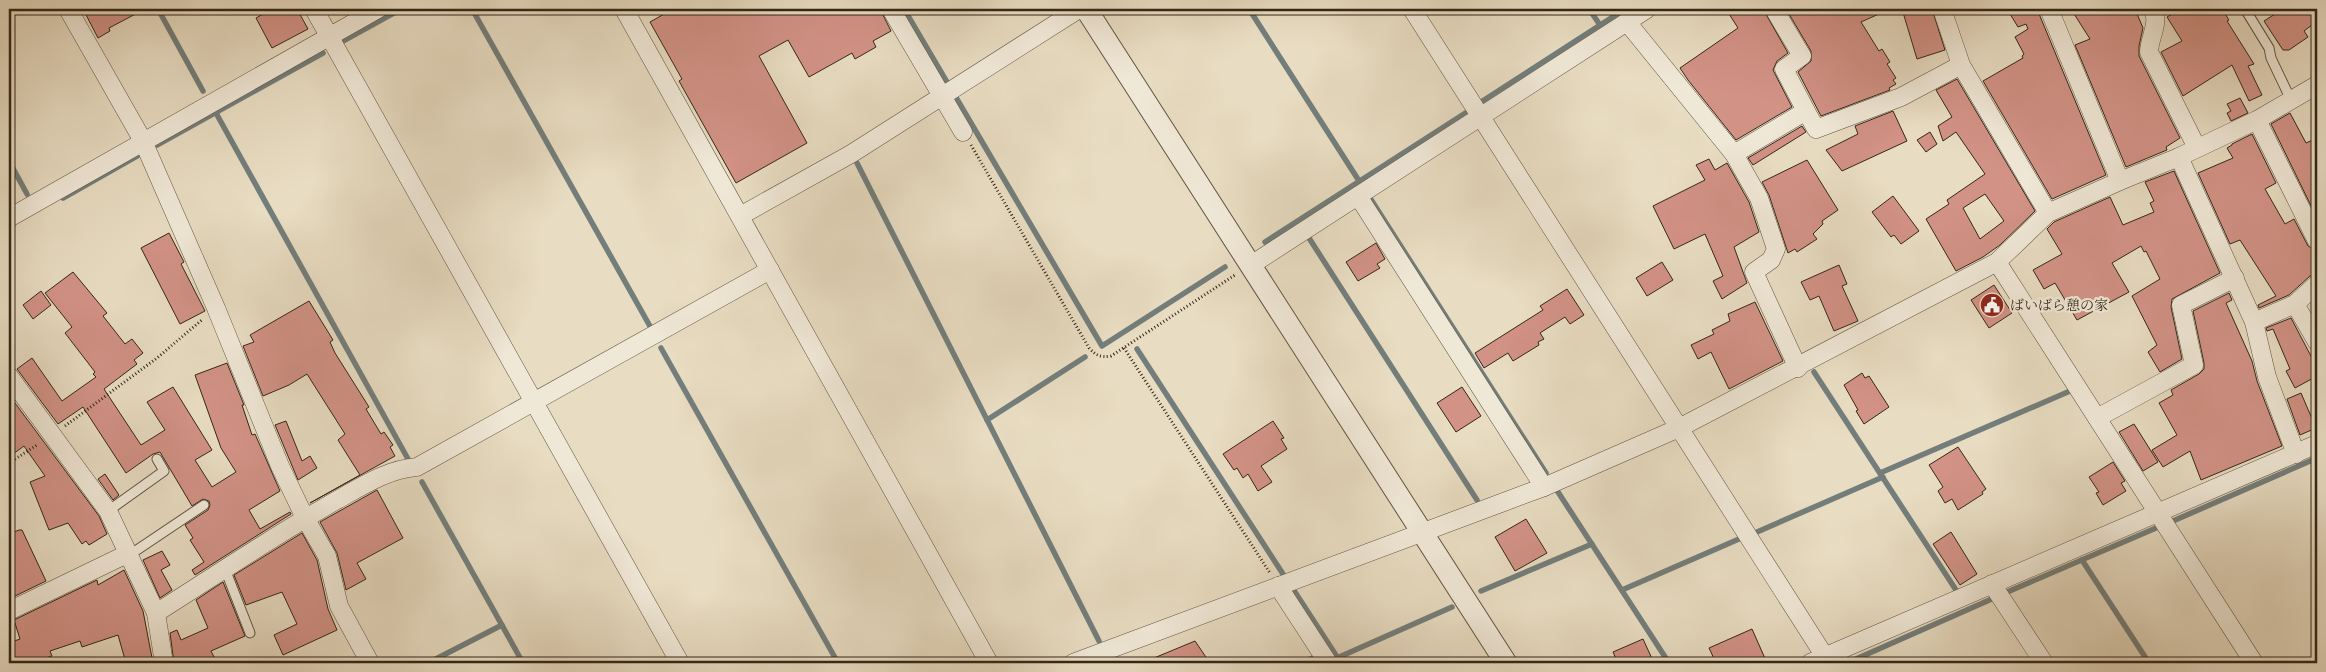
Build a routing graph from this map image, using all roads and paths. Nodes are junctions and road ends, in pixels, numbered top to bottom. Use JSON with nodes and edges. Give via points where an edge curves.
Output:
{"nodes":[{"id":1,"x":68,"y":9,"type":"edge"},
{"id":2,"x":314,"y":9,"type":"edge"},
{"id":3,"x":378,"y":9,"type":"edge"},
{"id":4,"x":624,"y":9,"type":"edge"},
{"id":5,"x":891,"y":9,"type":"edge"},
{"id":6,"x":1079,"y":9,"type":"edge"},
{"id":7,"x":1086,"y":9,"type":"edge"},
{"id":8,"x":1412,"y":9,"type":"edge"},
{"id":9,"x":1647,"y":9,"type":"edge"},
{"id":10,"x":1774,"y":9,"type":"edge"},
{"id":11,"x":1942,"y":9,"type":"edge"},
{"id":12,"x":2049,"y":9,"type":"edge"},
{"id":13,"x":2152,"y":9,"type":"edge"},
{"id":14,"x":2244,"y":9,"type":"edge"},
{"id":15,"x":1627,"y":22,"type":"junction"},
{"id":16,"x":329,"y":36,"type":"junction"},
{"id":17,"x":1962,"y":65,"type":"junction"},
{"id":18,"x":2317,"y":85,"type":"edge"},
{"id":19,"x":948,"y":91,"type":"junction"},
{"id":20,"x":2291,"y":100,"type":"junction"},
{"id":21,"x":1806,"y":111,"type":"junction"},
{"id":22,"x":1481,"y":117,"type":"junction"},
{"id":23,"x":2257,"y":120,"type":"junction"},
{"id":24,"x":963,"y":132,"type":"joint"},
{"id":25,"x":143,"y":141,"type":"junction"},
{"id":26,"x":2197,"y":148,"type":"junction"},
{"id":27,"x":1734,"y":154,"type":"junction"},
{"id":28,"x":2179,"y":157,"type":"junction"},
{"id":29,"x":2120,"y":181,"type":"junction"},
{"id":30,"x":1358,"y":196,"type":"junction"},
{"id":31,"x":2048,"y":213,"type":"junction"},
{"id":32,"x":740,"y":216,"type":"junction"},
{"id":33,"x":9,"y":218,"type":"edge"},
{"id":34,"x":2317,"y":241,"type":"edge"},
{"id":35,"x":1997,"y":262,"type":"junction"},
{"id":36,"x":1251,"y":265,"type":"junction"},
{"id":37,"x":770,"y":270,"type":"junction"},
{"id":38,"x":2234,"y":278,"type":"junction"},
{"id":39,"x":2317,"y":284,"type":"edge"},
{"id":40,"x":2295,"y":304,"type":"junction"},
{"id":41,"x":216,"y":308,"type":"junction"},
{"id":42,"x":2254,"y":322,"type":"junction"},
{"id":43,"x":2317,"y":342,"type":"edge"},
{"id":44,"x":1124,"y":348,"type":"junction"},
{"id":45,"x":1798,"y":368,"type":"junction"},
{"id":46,"x":9,"y":376,"type":"edge"},
{"id":47,"x":533,"y":402,"type":"junction"},
{"id":48,"x":2097,"y":418,"type":"junction"},
{"id":49,"x":1679,"y":428,"type":"junction"},
{"id":50,"x":52,"y":435,"type":"junction"},
{"id":51,"x":2317,"y":444,"type":"edge"},
{"id":52,"x":2296,"y":454,"type":"junction"},
{"id":53,"x":157,"y":459,"type":"dead end"},
{"id":54,"x":9,"y":463,"type":"edge"},
{"id":55,"x":1544,"y":487,"type":"junction"},
{"id":56,"x":204,"y":505,"type":"dead end"},
{"id":57,"x":108,"y":511,"type":"junction"},
{"id":58,"x":2157,"y":512,"type":"junction"},
{"id":59,"x":305,"y":518,"type":"junction"},
{"id":60,"x":1422,"y":532,"type":"junction"},
{"id":61,"x":127,"y":555,"type":"junction"},
{"id":62,"x":225,"y":569,"type":"junction"},
{"id":63,"x":1992,"y":584,"type":"junction"},
{"id":64,"x":1278,"y":586,"type":"junction"},
{"id":65,"x":9,"y":611,"type":"edge"},
{"id":66,"x":156,"y":613,"type":"junction"},
{"id":67,"x":250,"y":633,"type":"dead end"},
{"id":68,"x":1821,"y":661,"type":"edge"},
{"id":69,"x":164,"y":663,"type":"edge"},
{"id":70,"x":370,"y":663,"type":"edge"},
{"id":71,"x":680,"y":663,"type":"edge"},
{"id":72,"x":989,"y":663,"type":"edge"},
{"id":73,"x":1073,"y":663,"type":"edge"},
{"id":74,"x":1328,"y":663,"type":"edge"},
{"id":75,"x":1506,"y":663,"type":"edge"},
{"id":76,"x":2044,"y":663,"type":"edge"},
{"id":77,"x":2254,"y":663,"type":"edge"}],
"edges":[{"from":1,"to":25,"type":"street"},
{"from":2,"to":16,"type":"street"},
{"from":3,"to":16,"type":"street"},
{"from":4,"to":32,"type":"street"},
{"from":5,"to":19,"type":"street"},
{"from":6,"to":19,"type":"street"},
{"from":7,"to":36,"type":"street"},
{"from":8,"to":22,"type":"street"},
{"from":9,"to":15,"type":"street"},
{"from":10,"to":21,"type":"street","via":[[1802,56],[1784,69]]},
{"from":11,"to":17,"type":"street"},
{"from":12,"to":29,"type":"street"},
{"from":13,"to":26,"type":"street","via":[[2156,20],[2149,52]]},
{"from":14,"to":20,"type":"lane","via":[[2269,48]]},
{"from":15,"to":22,"type":"street"},
{"from":15,"to":27,"type":"street"},
{"from":16,"to":25,"type":"street"},
{"from":16,"to":47,"type":"street"},
{"from":17,"to":21,"type":"street","via":[[1902,97],[1816,128]]},
{"from":17,"to":31,"type":"street"},
{"from":18,"to":20,"type":"street"},
{"from":19,"to":24,"type":"street"},
{"from":19,"to":32,"type":"street","via":[[851,154]]},
{"from":20,"to":23,"type":"street"},
{"from":21,"to":27,"type":"street"},
{"from":22,"to":30,"type":"street"},
{"from":22,"to":49,"type":"street"},
{"from":23,"to":26,"type":"street"},
{"from":23,"to":34,"type":"street"},
{"from":24,"to":44,"type":"path","via":[[1089,348],[1103,357]]},
{"from":25,"to":33,"type":"street"},
{"from":25,"to":41,"type":"street"},
{"from":26,"to":28,"type":"street"},
{"from":27,"to":45,"type":"street","via":[[1759,198],[1776,249],[1771,260],[1754,272]]},
{"from":28,"to":29,"type":"street"},
{"from":28,"to":38,"type":"street"},
{"from":29,"to":31,"type":"street"},
{"from":30,"to":36,"type":"street"},
{"from":30,"to":55,"type":"street"},
{"from":31,"to":35,"type":"street"},
{"from":32,"to":37,"type":"street"},
{"from":35,"to":45,"type":"street"},
{"from":35,"to":48,"type":"street"},
{"from":36,"to":44,"type":"path"},
{"from":36,"to":60,"type":"street"},
{"from":37,"to":47,"type":"street"},
{"from":37,"to":72,"type":"street"},
{"from":38,"to":42,"type":"street"},
{"from":38,"to":48,"type":"street","via":[[2181,304],[2194,365]]},
{"from":39,"to":40,"type":"street"},
{"from":40,"to":42,"type":"street"},
{"from":40,"to":43,"type":"street"},
{"from":41,"to":50,"type":"path","via":[[157,358]]},
{"from":41,"to":59,"type":"street","via":[[280,466]]},
{"from":42,"to":52,"type":"street","via":[[2267,377]]},
{"from":44,"to":64,"type":"path"},
{"from":45,"to":49,"type":"street"},
{"from":46,"to":50,"type":"street"},
{"from":47,"to":59,"type":"street","via":[[417,467],[401,468],[385,475]]},
{"from":47,"to":71,"type":"street"},
{"from":48,"to":58,"type":"street"},
{"from":49,"to":55,"type":"street"},
{"from":49,"to":68,"type":"street"},
{"from":50,"to":54,"type":"path"},
{"from":50,"to":57,"type":"street"},
{"from":51,"to":52,"type":"street"},
{"from":52,"to":58,"type":"street"},
{"from":53,"to":57,"type":"lane","via":[[164,471]]},
{"from":55,"to":60,"type":"street"},
{"from":56,"to":61,"type":"lane"},
{"from":57,"to":61,"type":"street"},
{"from":58,"to":63,"type":"street"},
{"from":58,"to":77,"type":"street"},
{"from":59,"to":62,"type":"street"},
{"from":59,"to":70,"type":"street","via":[[327,556],[339,606]]},
{"from":60,"to":64,"type":"street"},
{"from":60,"to":75,"type":"street"},
{"from":61,"to":65,"type":"street"},
{"from":61,"to":66,"type":"street"},
{"from":62,"to":66,"type":"street"},
{"from":62,"to":67,"type":"lane"},
{"from":63,"to":68,"type":"street"},
{"from":63,"to":76,"type":"street"},
{"from":64,"to":73,"type":"street"},
{"from":64,"to":74,"type":"street"},
{"from":66,"to":69,"type":"street"}]}
